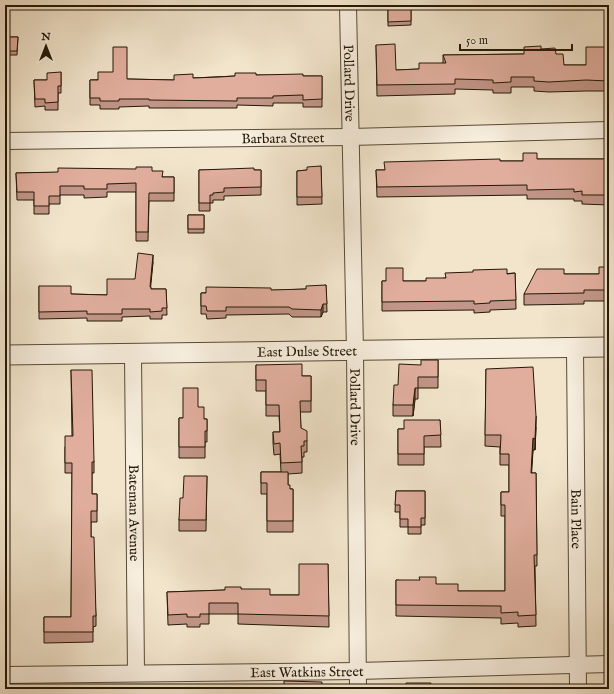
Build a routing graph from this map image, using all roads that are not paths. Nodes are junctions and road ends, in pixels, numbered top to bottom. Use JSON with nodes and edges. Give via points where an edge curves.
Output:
{"nodes":[{"id":1,"x":348,"y":5,"type":"edge"},
{"id":2,"x":609,"y":130,"type":"edge"},
{"id":3,"x":352,"y":137,"type":"junction"},
{"id":4,"x":5,"y":141,"type":"edge"},
{"id":5,"x":609,"y":347,"type":"edge"},
{"id":6,"x":575,"y":348,"type":"junction"},
{"id":7,"x":355,"y":351,"type":"junction"},
{"id":8,"x":133,"y":354,"type":"junction"},
{"id":9,"x":5,"y":355,"type":"edge"},
{"id":10,"x":578,"y":664,"type":"junction"},
{"id":11,"x":609,"y":664,"type":"edge"},
{"id":12,"x":358,"y":671,"type":"junction"},
{"id":13,"x":136,"y":673,"type":"junction"},
{"id":14,"x":5,"y":675,"type":"edge"},
{"id":15,"x":358,"y":689,"type":"edge"},
{"id":16,"x":578,"y":689,"type":"edge"}],
"edges":[{"from":1,"to":3,"type":"street","name":"Pollard Drive"},
{"from":2,"to":3,"type":"street","name":"Barbara Street"},
{"from":3,"to":4,"type":"street","name":"Barbara Street"},
{"from":3,"to":7,"type":"street","name":"Pollard Drive"},
{"from":5,"to":6,"type":"street","name":"East Dulse Street"},
{"from":6,"to":7,"type":"street","name":"East Dulse Street"},
{"from":6,"to":10,"type":"street","name":"Bain Place"},
{"from":7,"to":8,"type":"street","name":"East Dulse Street"},
{"from":7,"to":12,"type":"street","name":"Pollard Drive"},
{"from":8,"to":9,"type":"street","name":"East Dulse Street"},
{"from":8,"to":13,"type":"street","name":"Bateman Avenue"},
{"from":10,"to":11,"type":"street","name":"East Watkins Street"},
{"from":10,"to":12,"type":"street","name":"East Watkins Street"},
{"from":10,"to":16,"type":"street","name":"Bain Place"},
{"from":12,"to":13,"type":"street","name":"East Watkins Street"},
{"from":12,"to":15,"type":"street","name":"Pollard Drive"},
{"from":13,"to":14,"type":"street","name":"East Watkins Street"}]}
